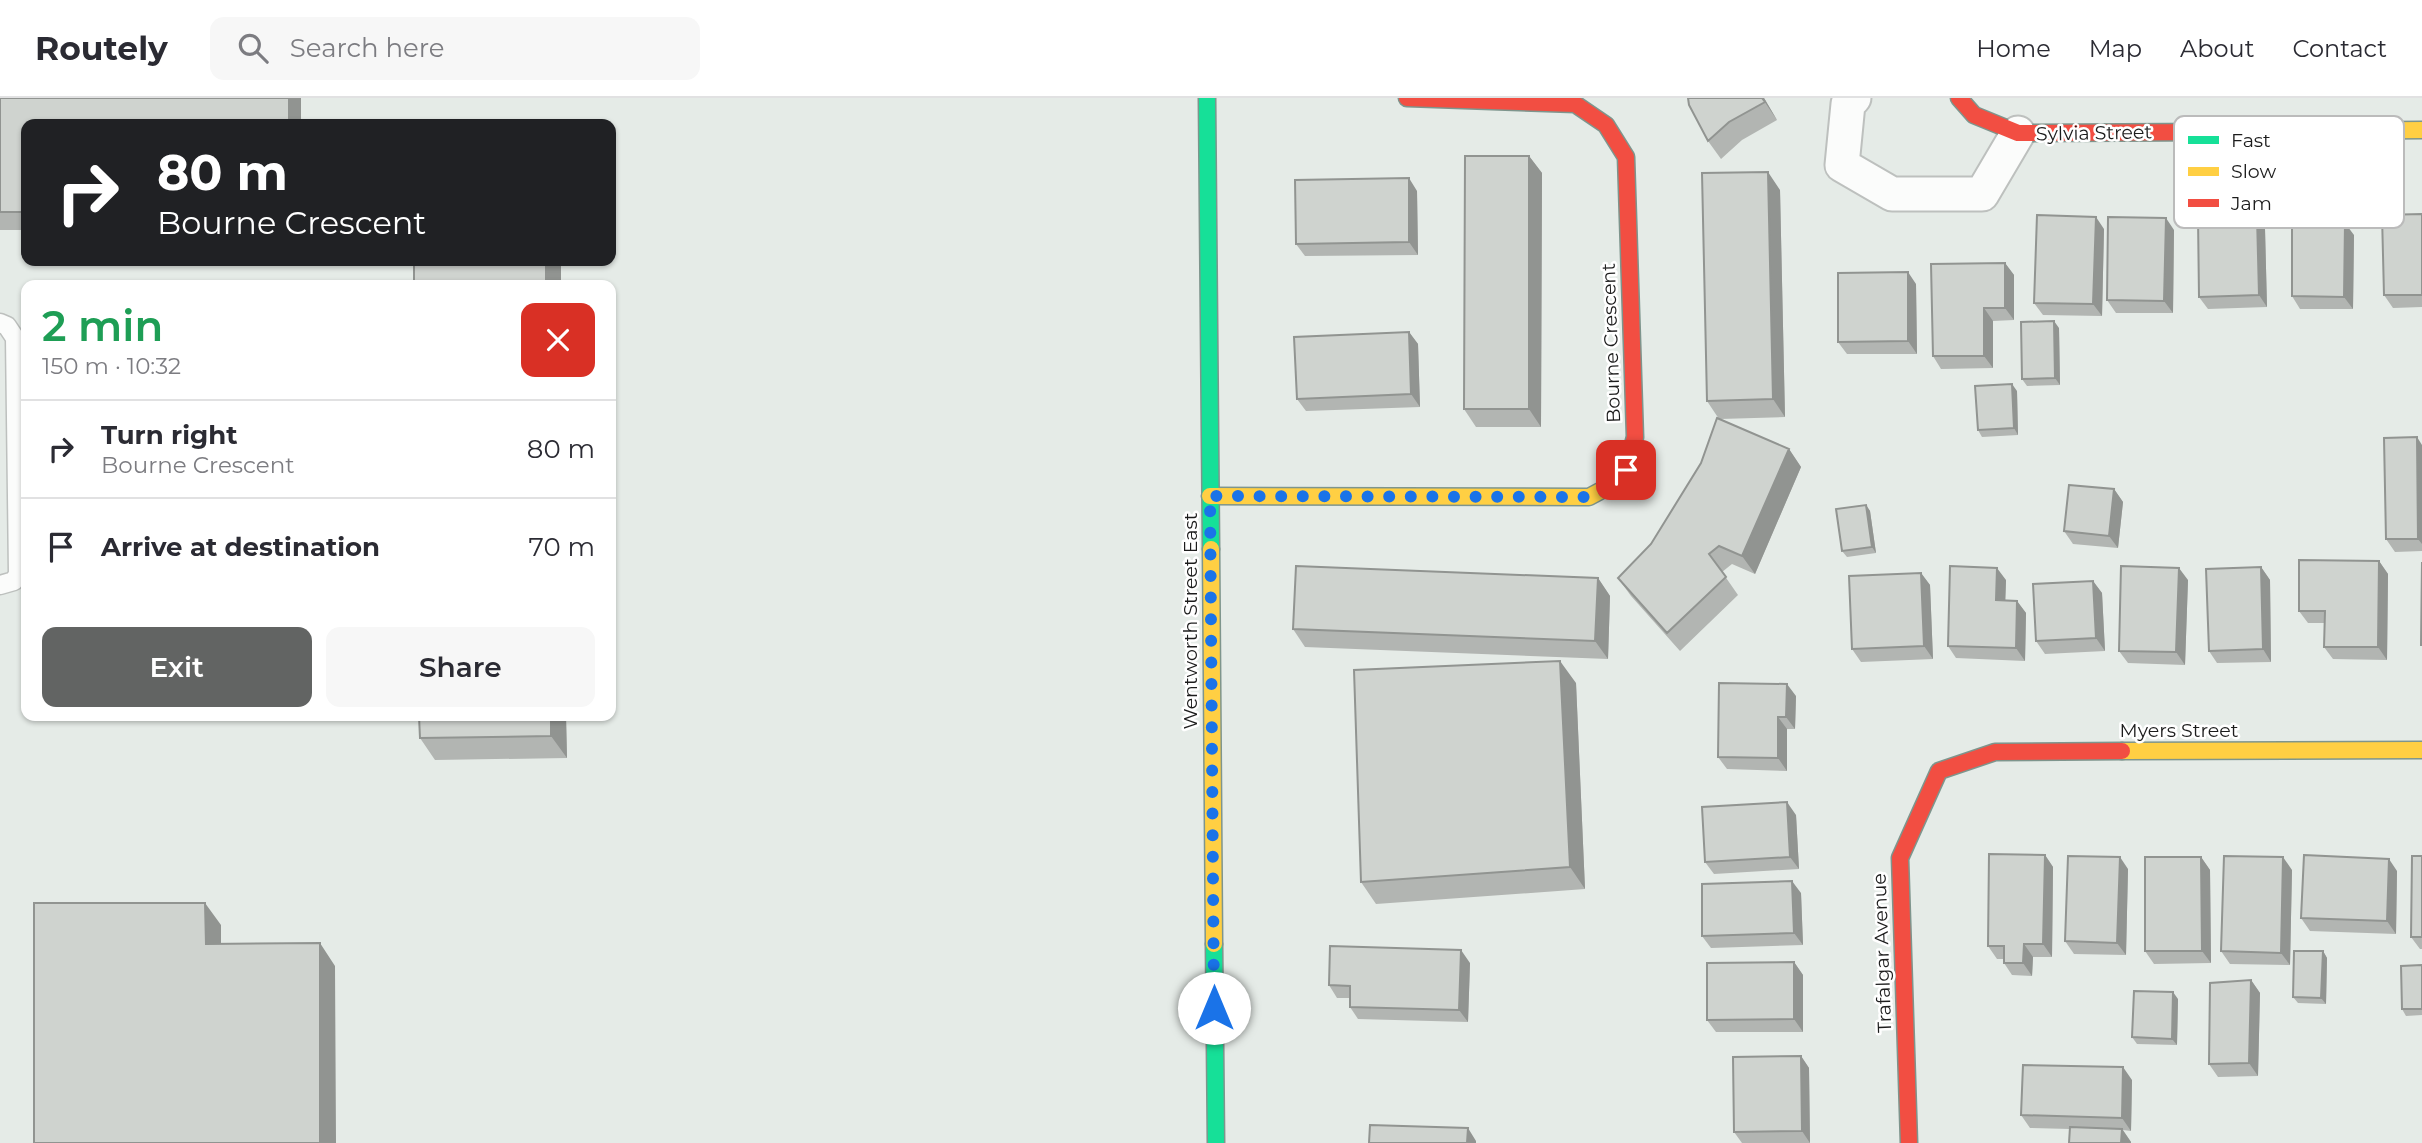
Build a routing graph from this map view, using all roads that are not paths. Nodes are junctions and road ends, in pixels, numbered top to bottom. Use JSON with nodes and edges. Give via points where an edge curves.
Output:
{"nodes":[{"id":1,"x":1207,"y":98,"type":"edge"},
{"id":2,"x":1406,"y":98,"type":"edge"},
{"id":3,"x":1854,"y":98,"type":"edge"},
{"id":4,"x":1959,"y":98,"type":"edge"},
{"id":5,"x":2404,"y":130,"type":"edge"},
{"id":6,"x":2422,"y":130,"type":"edge"},
{"id":7,"x":2174,"y":132,"type":"edge"},
{"id":8,"x":2018,"y":133,"type":"junction"},
{"id":9,"x":0,"y":323,"type":"edge"},
{"id":10,"x":1210,"y":496,"type":"junction"},
{"id":11,"x":0,"y":584,"type":"edge"},
{"id":12,"x":2422,"y":750,"type":"edge"},
{"id":13,"x":1939,"y":771,"type":"joint"},
{"id":14,"x":1216,"y":1143,"type":"edge"},
{"id":15,"x":1909,"y":1143,"type":"edge"}],
"edges":[{"from":1,"to":10,"type":"street","name":"Wentworth Street East"},
{"from":2,"to":10,"type":"street","name":"Bourne Crescent","via":[[1575,104],[1598,115],[1615,134],[1626,157],[1635,437],[1626,470],[1609,490],[1589,497]]},
{"from":3,"to":8,"type":"street","name":"Sylvia Street","via":[[1848,104],[1842,165],[1892,194],[1982,194]]},
{"from":4,"to":8,"type":"street","name":"Sylvia Street","via":[[1974,115]]},
{"from":5,"to":6,"type":"street","name":"Sylvia Street"},
{"from":7,"to":8,"type":"street","name":"Sylvia Street"},
{"from":9,"to":11,"type":"lane","via":[[8,326],[15,338],[18,574],[14,581]]},
{"from":10,"to":14,"type":"street","name":"Wentworth Street East"},
{"from":12,"to":13,"type":"street","name":"Myers Street","via":[[1995,752]]},
{"from":13,"to":15,"type":"street","name":"Trafalgar Avenue","via":[[1900,858]]}]}
